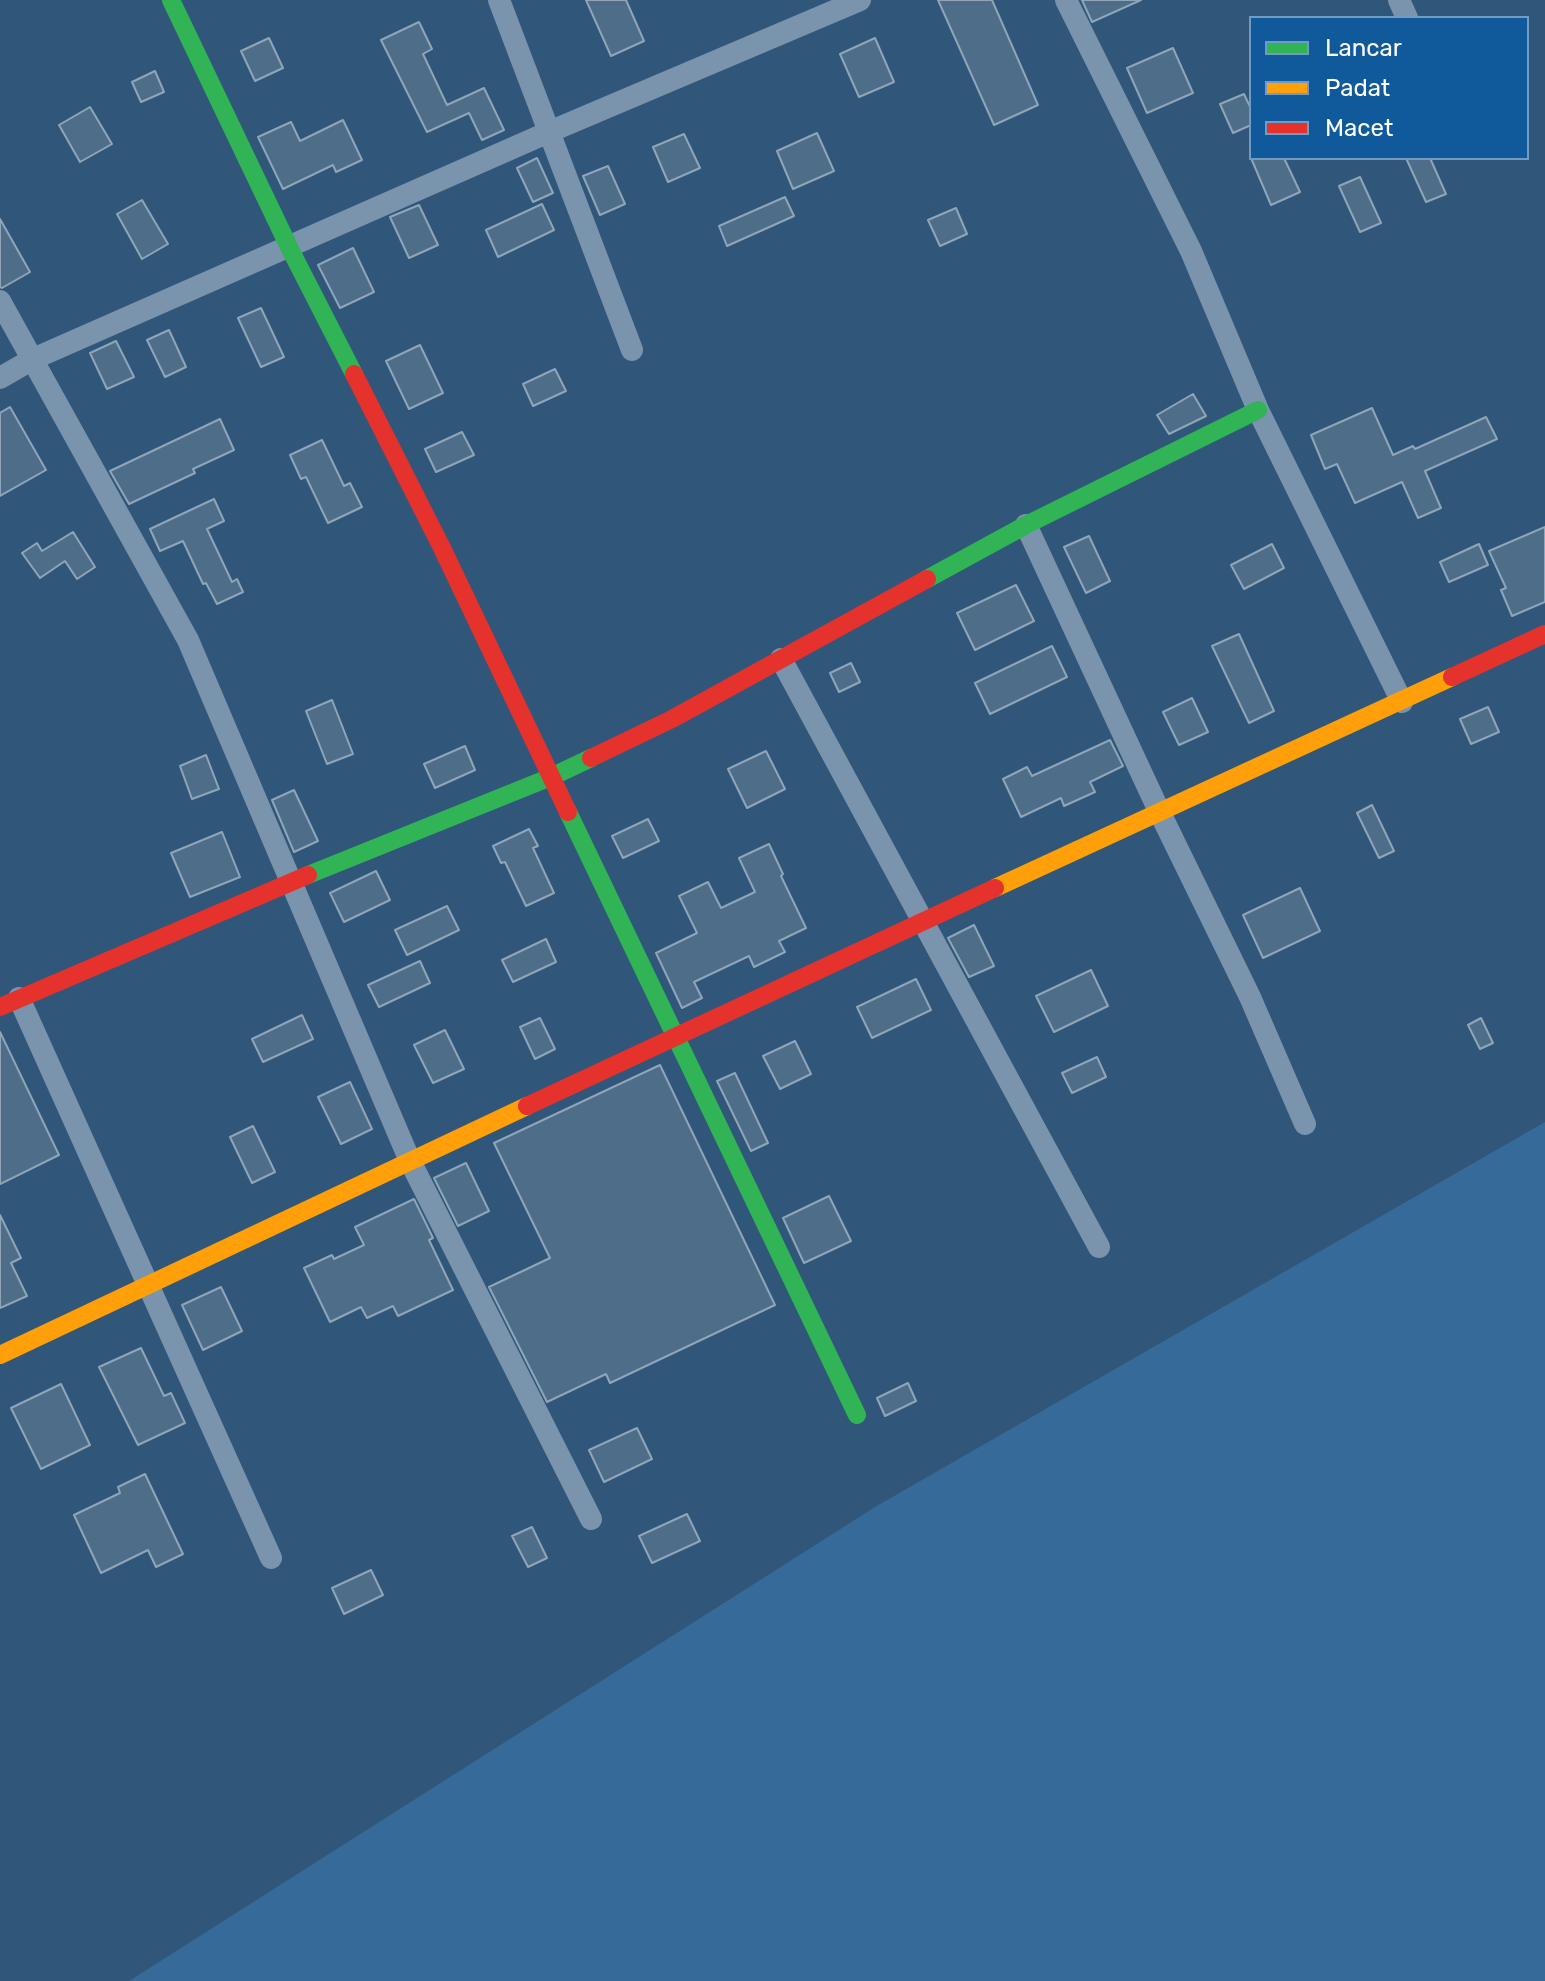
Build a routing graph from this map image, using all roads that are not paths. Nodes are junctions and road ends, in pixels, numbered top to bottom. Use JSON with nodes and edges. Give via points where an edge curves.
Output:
{"nodes":[{"id":1,"x":171,"y":0,"type":"edge"},
{"id":2,"x":499,"y":0,"type":"edge"},
{"id":3,"x":860,"y":0,"type":"edge"},
{"id":4,"x":1066,"y":0,"type":"edge"},
{"id":5,"x":549,"y":132,"type":"junction"},
{"id":6,"x":289,"y":247,"type":"junction"},
{"id":7,"x":0,"y":301,"type":"edge"},
{"id":8,"x":632,"y":350,"type":"dead end"},
{"id":9,"x":33,"y":359,"type":"junction"},
{"id":10,"x":0,"y":378,"type":"edge"},
{"id":11,"x":1258,"y":410,"type":"junction"},
{"id":12,"x":1026,"y":525,"type":"junction"},
{"id":13,"x":1545,"y":634,"type":"edge"},
{"id":14,"x":781,"y":659,"type":"junction"},
{"id":15,"x":1402,"y":702,"type":"junction"},
{"id":16,"x":551,"y":777,"type":"junction"},
{"id":17,"x":1160,"y":813,"type":"junction"},
{"id":18,"x":292,"y":881,"type":"junction"},
{"id":19,"x":924,"y":921,"type":"junction"},
{"id":20,"x":9,"y":1002,"type":"edge"},
{"id":21,"x":677,"y":1035,"type":"junction"},
{"id":22,"x":1305,"y":1124,"type":"dead end"},
{"id":23,"x":410,"y":1161,"type":"junction"},
{"id":24,"x":1099,"y":1247,"type":"dead end"},
{"id":25,"x":149,"y":1284,"type":"junction"},
{"id":26,"x":0,"y":1355,"type":"edge"},
{"id":27,"x":857,"y":1415,"type":"dead end"},
{"id":28,"x":591,"y":1519,"type":"dead end"},
{"id":29,"x":271,"y":1558,"type":"dead end"}],
"edges":[{"from":1,"to":6,"type":"street"},
{"from":2,"to":5,"type":"street"},
{"from":3,"to":5,"type":"street"},
{"from":4,"to":11,"type":"street","via":[[1191,251]]},
{"from":5,"to":6,"type":"street"},
{"from":5,"to":8,"type":"street"},
{"from":6,"to":9,"type":"street"},
{"from":6,"to":16,"type":"street"},
{"from":7,"to":9,"type":"street"},
{"from":9,"to":10,"type":"street"},
{"from":9,"to":18,"type":"street","via":[[188,640]]},
{"from":11,"to":12,"type":"street"},
{"from":11,"to":15,"type":"street"},
{"from":12,"to":14,"type":"street"},
{"from":12,"to":17,"type":"street"},
{"from":13,"to":15,"type":"street"},
{"from":14,"to":16,"type":"street"},
{"from":14,"to":19,"type":"street"},
{"from":15,"to":17,"type":"street"},
{"from":16,"to":18,"type":"street"},
{"from":16,"to":21,"type":"street"},
{"from":17,"to":19,"type":"street"},
{"from":17,"to":22,"type":"street"},
{"from":18,"to":20,"type":"street"},
{"from":18,"to":23,"type":"street"},
{"from":19,"to":21,"type":"street"},
{"from":19,"to":24,"type":"street"},
{"from":20,"to":25,"type":"street"},
{"from":21,"to":23,"type":"street"},
{"from":21,"to":27,"type":"street"},
{"from":23,"to":25,"type":"street"},
{"from":23,"to":28,"type":"street"},
{"from":25,"to":26,"type":"street"},
{"from":25,"to":29,"type":"street"}]}
